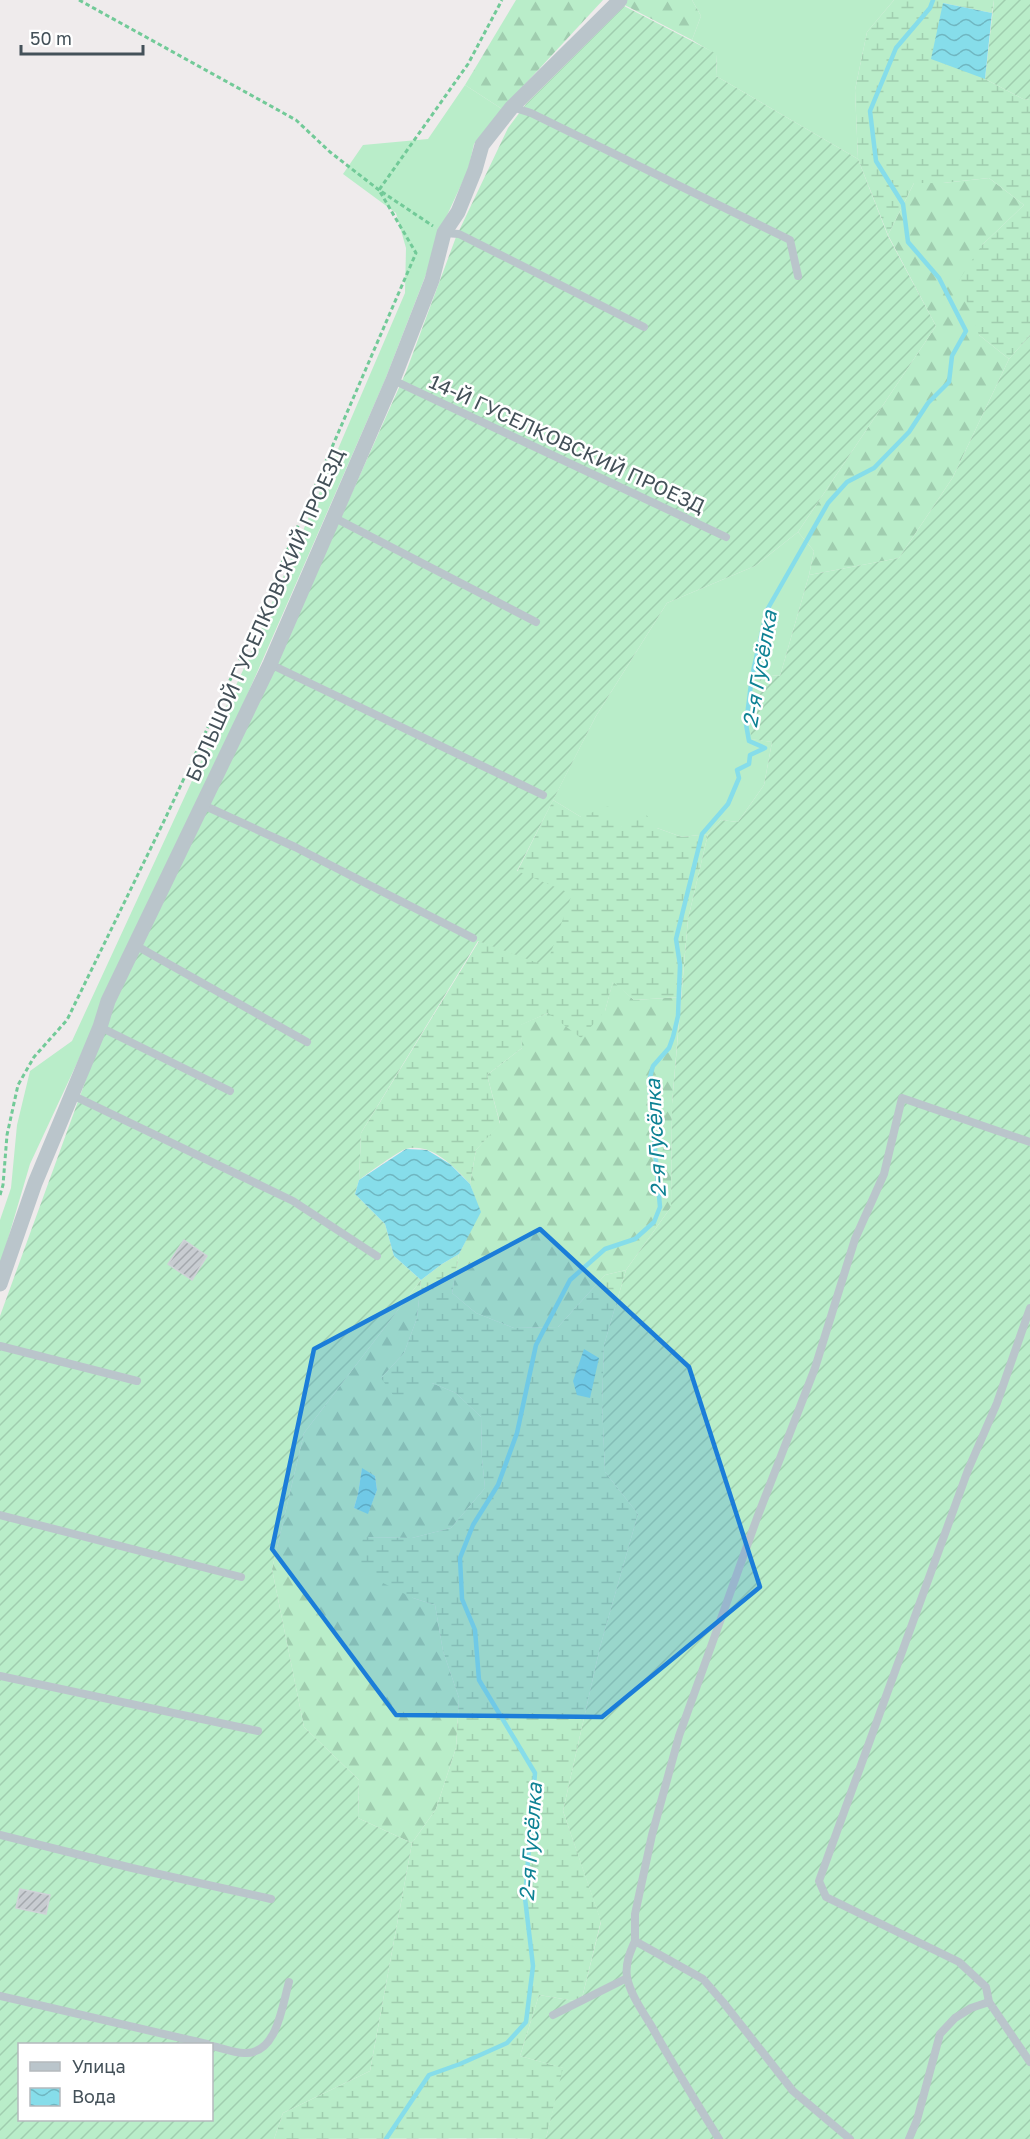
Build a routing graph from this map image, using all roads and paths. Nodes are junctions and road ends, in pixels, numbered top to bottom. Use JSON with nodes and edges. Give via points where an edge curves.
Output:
{"nodes":[{"id":1,"x":79,"y":0,"type":"edge"},
{"id":2,"x":502,"y":0,"type":"edge"},
{"id":3,"x":620,"y":0,"type":"edge"},
{"id":4,"x":512,"y":107,"type":"junction"},
{"id":5,"x":379,"y":190,"type":"junction"},
{"id":6,"x":444,"y":233,"type":"junction"},
{"id":7,"x":798,"y":276,"type":"dead end"},
{"id":8,"x":644,"y":327,"type":"dead end"},
{"id":9,"x":393,"y":380,"type":"junction"},
{"id":10,"x":333,"y":517,"type":"junction"},
{"id":11,"x":726,"y":537,"type":"dead end"},
{"id":12,"x":536,"y":622,"type":"dead end"},
{"id":13,"x":270,"y":664,"type":"junction"},
{"id":14,"x":543,"y":795,"type":"dead end"},
{"id":15,"x":203,"y":805,"type":"junction"},
{"id":16,"x":473,"y":938,"type":"dead end"},
{"id":17,"x":135,"y":945,"type":"junction"},
{"id":18,"x":100,"y":1027,"type":"junction"},
{"id":19,"x":307,"y":1042,"type":"dead end"},
{"id":20,"x":230,"y":1091,"type":"dead end"},
{"id":21,"x":72,"y":1095,"type":"junction"},
{"id":22,"x":1030,"y":1142,"type":"edge"},
{"id":23,"x":0,"y":1195,"type":"edge"},
{"id":24,"x":377,"y":1256,"type":"dead end"},
{"id":25,"x":0,"y":1284,"type":"edge"},
{"id":26,"x":1030,"y":1308,"type":"edge"},
{"id":27,"x":0,"y":1346,"type":"edge"},
{"id":28,"x":137,"y":1381,"type":"dead end"},
{"id":29,"x":0,"y":1515,"type":"edge"},
{"id":30,"x":241,"y":1577,"type":"dead end"},
{"id":31,"x":0,"y":1676,"type":"edge"},
{"id":32,"x":258,"y":1731,"type":"dead end"},
{"id":33,"x":0,"y":1835,"type":"edge"},
{"id":34,"x":271,"y":1899,"type":"dead end"},
{"id":35,"x":635,"y":1941,"type":"junction"},
{"id":36,"x":627,"y":1978,"type":"junction"},
{"id":37,"x":289,"y":1982,"type":"dead end"},
{"id":38,"x":0,"y":1996,"type":"edge"},
{"id":39,"x":989,"y":2002,"type":"junction"},
{"id":40,"x":553,"y":2015,"type":"dead end"},
{"id":41,"x":203,"y":2043,"type":"edge"},
{"id":42,"x":213,"y":2046,"type":"edge"},
{"id":43,"x":1030,"y":2062,"type":"edge"},
{"id":44,"x":719,"y":2139,"type":"edge"},
{"id":45,"x":850,"y":2139,"type":"edge"},
{"id":46,"x":909,"y":2139,"type":"edge"}],
"edges":[{"from":1,"to":5,"type":"path","via":[[296,120]]},
{"from":2,"to":5,"type":"path","via":[[468,63]]},
{"from":3,"to":4,"type":"street","name":"БОЛЬШОЙ ГУСЕЛКОВСКИЙ ПРОЕЗД"},
{"from":4,"to":6,"type":"street","name":"БОЛЬШОЙ ГУСЕЛКОВСКИЙ ПРОЕЗД","via":[[482,145],[458,212]]},
{"from":4,"to":7,"type":"lane","via":[[790,240]]},
{"from":5,"to":6,"type":"path"},
{"from":5,"to":23,"type":"path","via":[[416,253],[246,646],[165,819],[67,1020],[34,1057],[18,1085]]},
{"from":6,"to":8,"type":"lane","via":[[459,234]]},
{"from":6,"to":9,"type":"street","name":"БОЛЬШОЙ ГУСЕЛКОВСКИЙ ПРОЕЗД","via":[[432,280]]},
{"from":9,"to":10,"type":"street","name":"БОЛЬШОЙ ГУСЕЛКОВСКИЙ ПРОЕЗД"},
{"from":9,"to":11,"type":"lane","name":"14-Й ГУСЕЛКОВСКИЙ ПРОЕЗД"},
{"from":10,"to":12,"type":"lane"},
{"from":10,"to":13,"type":"street","name":"БОЛЬШОЙ ГУСЕЛКОВСКИЙ ПРОЕЗД"},
{"from":13,"to":14,"type":"lane"},
{"from":13,"to":15,"type":"street","name":"БОЛЬШОЙ ГУСЕЛКОВСКИЙ ПРОЕЗД"},
{"from":15,"to":16,"type":"lane"},
{"from":15,"to":17,"type":"street","name":"БОЛЬШОЙ ГУСЕЛКОВСКИЙ ПРОЕЗД"},
{"from":17,"to":18,"type":"street","name":"БОЛЬШОЙ ГУСЕЛКОВСКИЙ ПРОЕЗД"},
{"from":17,"to":19,"type":"lane"},
{"from":18,"to":20,"type":"lane"},
{"from":18,"to":21,"type":"street","name":"БОЛЬШОЙ ГУСЕЛКОВСКИЙ ПРОЕЗД"},
{"from":21,"to":24,"type":"lane","via":[[293,1202]]},
{"from":21,"to":25,"type":"street","name":"БОЛЬШОЙ ГУСЕЛКОВСКИЙ ПРОЕЗД","via":[[35,1183]]},
{"from":22,"to":35,"type":"lane","via":[[902,1098],[884,1174],[855,1239],[815,1368],[680,1736],[652,1835],[635,1914]]},
{"from":26,"to":39,"type":"lane","via":[[819,1881],[826,1897],[959,1962],[986,1987]]},
{"from":27,"to":28,"type":"lane"},
{"from":29,"to":30,"type":"lane"},
{"from":31,"to":32,"type":"lane"},
{"from":33,"to":34,"type":"lane"},
{"from":35,"to":36,"type":"lane","via":[[628,1958]]},
{"from":35,"to":45,"type":"lane","via":[[703,1979],[793,2091]]},
{"from":36,"to":40,"type":"lane"},
{"from":36,"to":44,"type":"lane"},
{"from":37,"to":42,"type":"lane","via":[[274,2034],[265,2046],[246,2054]]},
{"from":38,"to":41,"type":"lane"},
{"from":39,"to":43,"type":"lane"},
{"from":39,"to":46,"type":"lane","via":[[955,2018],[940,2034]]}]}
